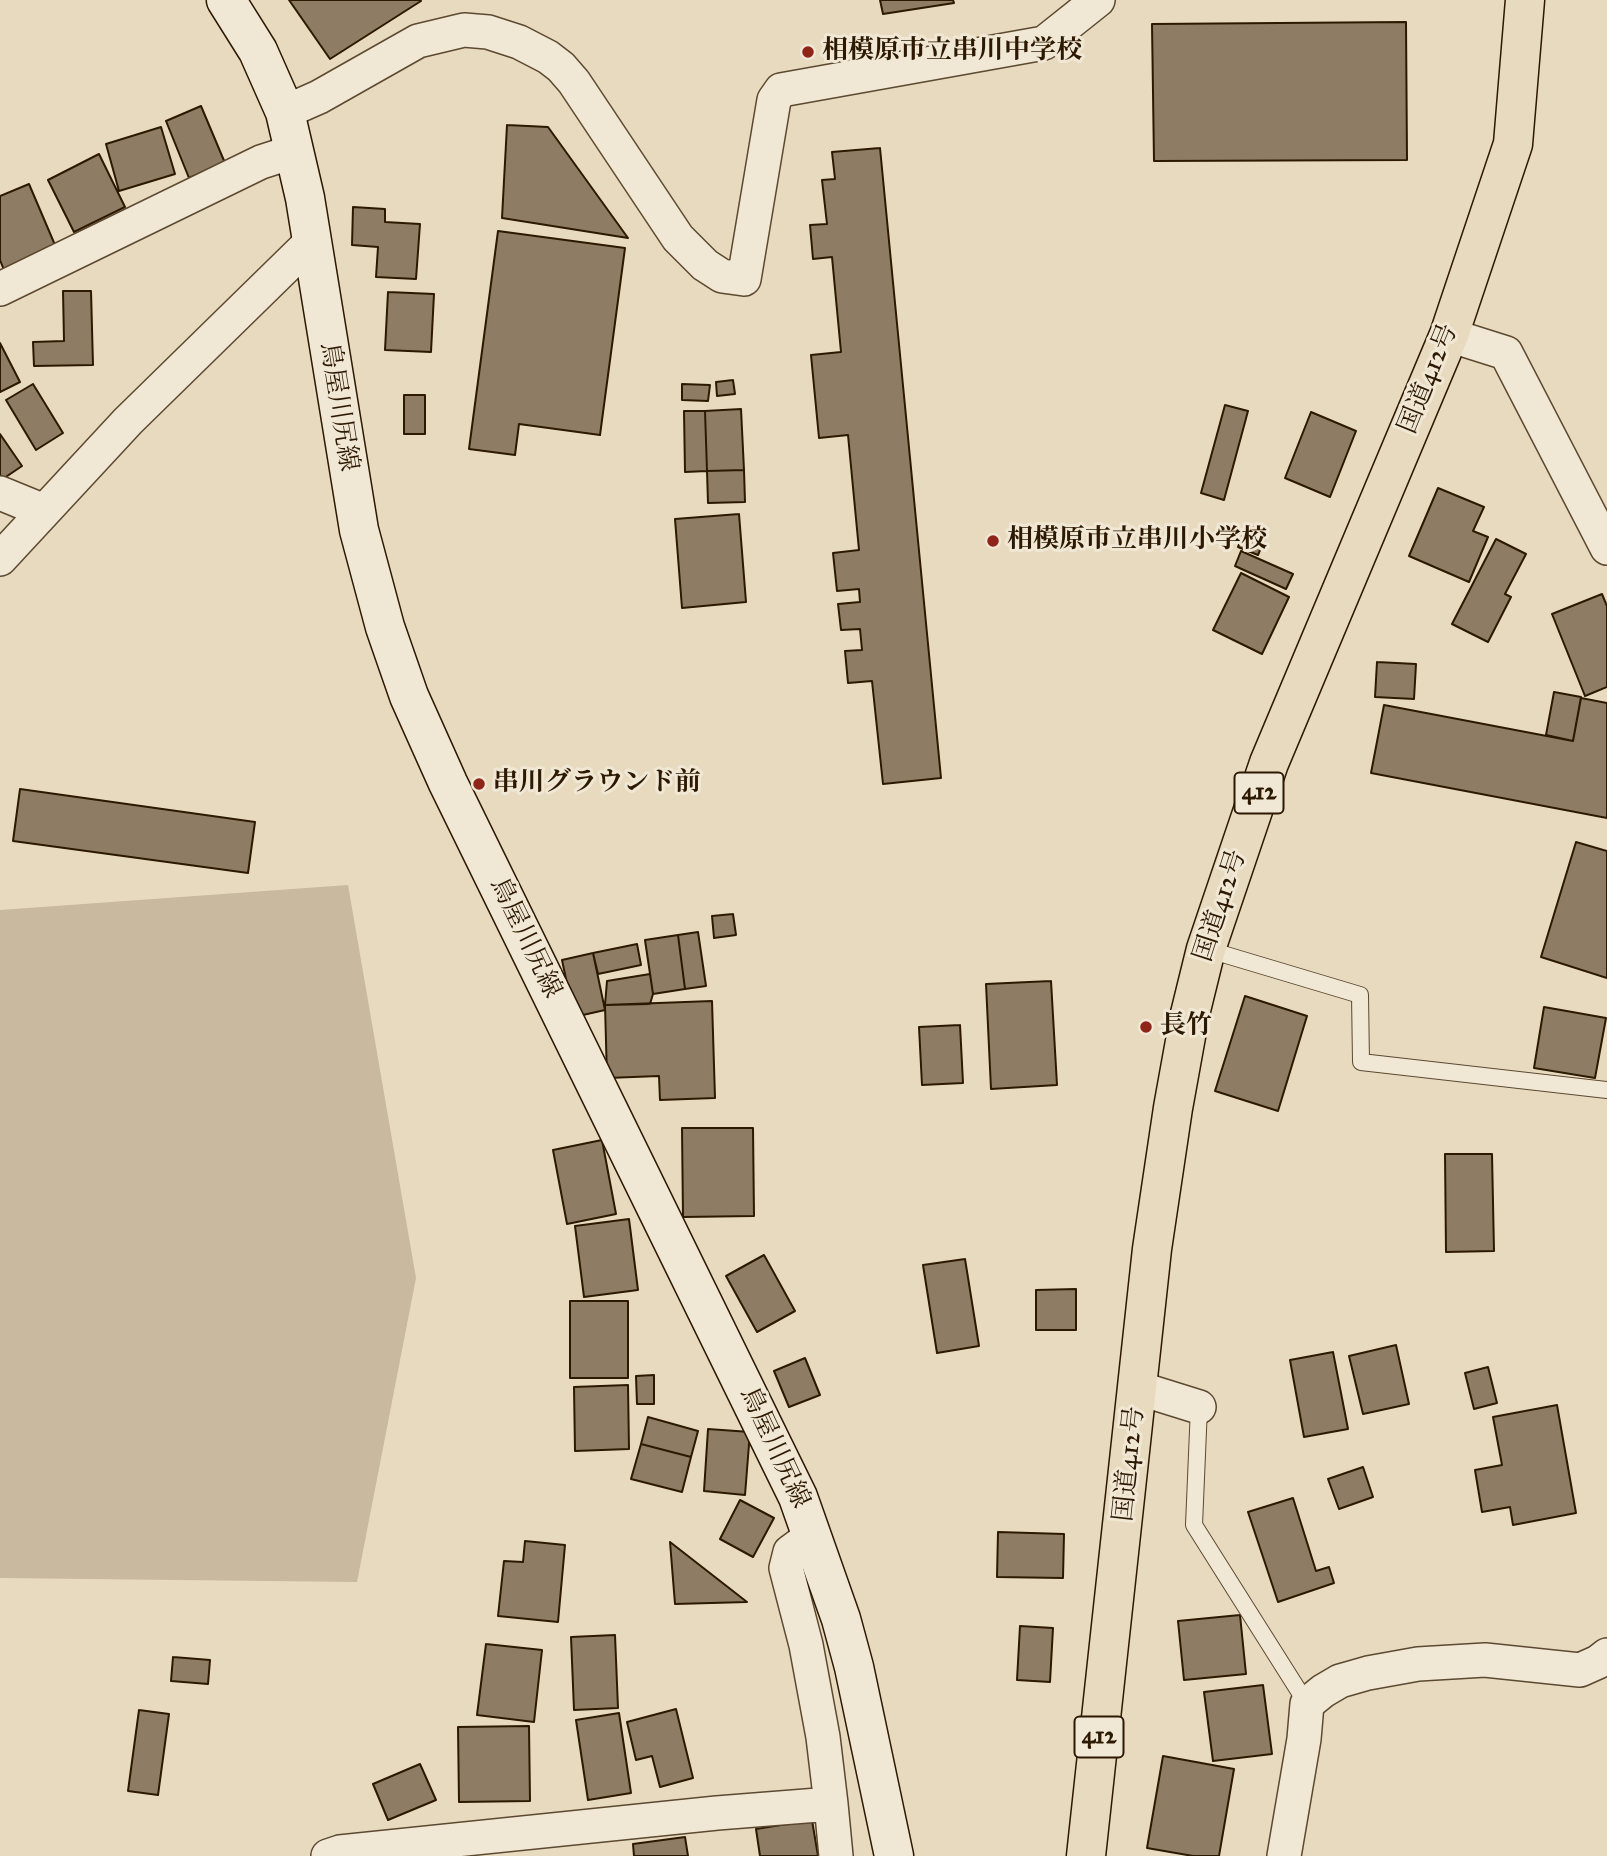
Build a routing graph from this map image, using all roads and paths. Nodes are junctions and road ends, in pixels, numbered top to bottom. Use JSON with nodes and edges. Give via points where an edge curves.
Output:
{"nodes":[{"id":1,"x":226,"y":0,"type":"edge"},
{"id":2,"x":1098,"y":0,"type":"edge"},
{"id":3,"x":1525,"y":0,"type":"edge"},
{"id":4,"x":285,"y":112,"type":"junction"},
{"id":5,"x":295,"y":151,"type":"junction"},
{"id":6,"x":312,"y":241,"type":"junction"},
{"id":7,"x":0,"y":289,"type":"edge"},
{"id":8,"x":1449,"y":335,"type":"junction"},
{"id":9,"x":0,"y":493,"type":"edge"},
{"id":10,"x":44,"y":512,"type":"junction"},
{"id":11,"x":1607,"y":548,"type":"edge"},
{"id":12,"x":0,"y":559,"type":"edge"},
{"id":13,"x":1206,"y":950,"type":"junction"},
{"id":14,"x":1607,"y":1090,"type":"edge"},
{"id":15,"x":1138,"y":1388,"type":"junction"},
{"id":16,"x":1199,"y":1407,"type":"joint"},
{"id":17,"x":813,"y":1535,"type":"junction"},
{"id":18,"x":1607,"y":1655,"type":"edge"},
{"id":19,"x":1307,"y":1704,"type":"junction"},
{"id":20,"x":831,"y":1804,"type":"junction"},
{"id":21,"x":328,"y":1856,"type":"edge"},
{"id":22,"x":836,"y":1856,"type":"edge"},
{"id":23,"x":894,"y":1856,"type":"edge"},
{"id":24,"x":1086,"y":1856,"type":"edge"},
{"id":25,"x":1284,"y":1856,"type":"edge"}],
"edges":[{"from":1,"to":4,"type":"main road","name":"鳥屋川尻線","via":[[258,51]]},
{"from":2,"to":4,"type":"street","via":[[1044,43],[782,90],[775,100],[744,279],[722,276],[678,238],[574,82],[561,67],[519,42],[464,30],[418,41]]},
{"from":3,"to":8,"type":"highway","name":"国道412号","number":"412","via":[[1513,144]]},
{"from":4,"to":5,"type":"main road","name":"鳥屋川尻線"},
{"from":5,"to":6,"type":"main road","name":"鳥屋川尻線"},
{"from":5,"to":7,"type":"street","via":[[261,162]]},
{"from":6,"to":10,"type":"street","via":[[90,459]]},
{"from":6,"to":17,"type":"main road","name":"鳥屋川尻線","via":[[359,530],[409,696],[782,1461]]},
{"from":8,"to":11,"type":"street","via":[[1506,353]]},
{"from":8,"to":13,"type":"highway","name":"国道412号","number":"412","via":[[1269,763]]},
{"from":9,"to":10,"type":"street"},
{"from":10,"to":12,"type":"street"},
{"from":13,"to":14,"type":"lane","via":[[1360,995],[1361,1062]]},
{"from":13,"to":15,"type":"highway","name":"国道412号","number":"412","via":[[1172,1108]]},
{"from":15,"to":16,"type":"street"},
{"from":15,"to":24,"type":"highway","name":"国道412号","number":"412"},
{"from":16,"to":19,"type":"lane","via":[[1194,1525]]},
{"from":17,"to":20,"type":"street","via":[[790,1552],[786,1568],[806,1645]]},
{"from":17,"to":23,"type":"main road","name":"鳥屋川尻線","via":[[854,1667]]},
{"from":18,"to":19,"type":"street","via":[[1580,1670],[1485,1660],[1418,1664],[1340,1681]]},
{"from":19,"to":25,"type":"street"},
{"from":20,"to":21,"type":"street","via":[[717,1812]]},
{"from":20,"to":22,"type":"street"}]}
